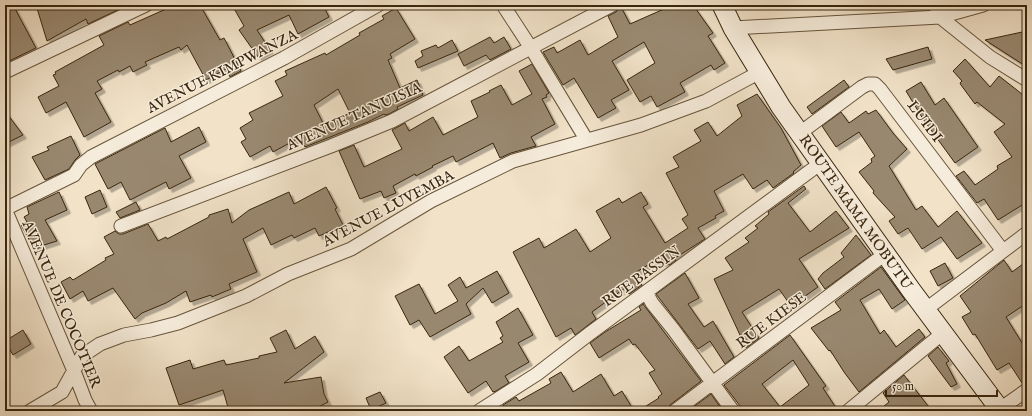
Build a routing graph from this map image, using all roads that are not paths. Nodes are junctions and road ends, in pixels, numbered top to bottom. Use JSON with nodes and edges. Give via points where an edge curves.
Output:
{"nodes":[{"id":1,"x":146,"y":5,"type":"edge"},
{"id":2,"x":378,"y":5,"type":"edge"},
{"id":3,"x":503,"y":5,"type":"edge"},
{"id":4,"x":612,"y":5,"type":"edge"},
{"id":5,"x":722,"y":5,"type":"edge"},
{"id":6,"x":983,"y":5,"type":"edge"},
{"id":7,"x":938,"y":11,"type":"edge"},
{"id":8,"x":733,"y":28,"type":"junction"},
{"id":9,"x":531,"y":48,"type":"junction"},
{"id":10,"x":8,"y":71,"type":"edge"},
{"id":11,"x":760,"y":72,"type":"junction"},
{"id":12,"x":1027,"y":80,"type":"edge"},
{"id":13,"x":800,"y":134,"type":"junction"},
{"id":14,"x":586,"y":139,"type":"junction"},
{"id":15,"x":821,"y":163,"type":"junction"},
{"id":16,"x":5,"y":209,"type":"edge"},
{"id":17,"x":121,"y":226,"type":"dead end"},
{"id":18,"x":1027,"y":233,"type":"edge"},
{"id":19,"x":1003,"y":251,"type":"junction"},
{"id":20,"x":885,"y":254,"type":"junction"},
{"id":21,"x":646,"y":292,"type":"junction"},
{"id":22,"x":926,"y":310,"type":"junction"},
{"id":23,"x":943,"y":333,"type":"junction"},
{"id":24,"x":74,"y":370,"type":"junction"},
{"id":25,"x":713,"y":384,"type":"junction"},
{"id":26,"x":1027,"y":390,"type":"edge"},
{"id":27,"x":1000,"y":410,"type":"edge"},
{"id":28,"x":30,"y":411,"type":"edge"},
{"id":29,"x":91,"y":411,"type":"edge"},
{"id":30,"x":479,"y":411,"type":"edge"},
{"id":31,"x":675,"y":411,"type":"edge"},
{"id":32,"x":733,"y":411,"type":"edge"},
{"id":33,"x":848,"y":411,"type":"edge"}],
"edges":[{"from":1,"to":10,"type":"street"},
{"from":2,"to":16,"type":"street","name":"AVENUE KIMPWANZA","via":[[284,58],[91,156],[74,175]]},
{"from":3,"to":9,"type":"street"},
{"from":4,"to":9,"type":"street","name":"AVENUE TANUISIA"},
{"from":5,"to":8,"type":"street","name":"ROUTE MAMA MOBUTU"},
{"from":6,"to":7,"type":"street"},
{"from":7,"to":8,"type":"street"},
{"from":7,"to":12,"type":"street","via":[[990,57]]},
{"from":8,"to":11,"type":"street","name":"ROUTE MAMA MOBUTU"},
{"from":9,"to":14,"type":"street"},
{"from":9,"to":17,"type":"street","name":"AVENUE TANUISIA","via":[[392,121]]},
{"from":11,"to":13,"type":"street","name":"ROUTE MAMA MOBUTU"},
{"from":11,"to":14,"type":"street","name":"AVENUE LUVEMBA","via":[[706,101],[641,125]]},
{"from":13,"to":15,"type":"street","name":"ROUTE MAMA MOBUTU"},
{"from":13,"to":19,"type":"street","name":"LUIDI","via":[[862,87],[875,84]]},
{"from":14,"to":24,"type":"street","name":"AVENUE LUVEMBA","via":[[513,162],[431,201],[351,249],[288,274],[246,296],[178,323],[124,335],[100,344],[82,356]]},
{"from":15,"to":20,"type":"street","name":"ROUTE MAMA MOBUTU"},
{"from":15,"to":21,"type":"street","name":"RUE BASSIN"},
{"from":16,"to":24,"type":"street","name":"AVENUE DE COCOTIER"},
{"from":18,"to":19,"type":"street"},
{"from":19,"to":22,"type":"street"},
{"from":20,"to":22,"type":"street","name":"ROUTE MAMA MOBUTU"},
{"from":20,"to":25,"type":"street","name":"RUE KIESE"},
{"from":21,"to":25,"type":"street"},
{"from":21,"to":30,"type":"street","name":"RUE BASSIN","via":[[537,374]]},
{"from":22,"to":23,"type":"street","name":"ROUTE MAMA MOBUTU"},
{"from":23,"to":27,"type":"street","name":"ROUTE MAMA MOBUTU"},
{"from":23,"to":33,"type":"street"},
{"from":24,"to":28,"type":"street","name":"AVENUE LUVEMBA","via":[[62,392]]},
{"from":24,"to":29,"type":"street","name":"AVENUE DE COCOTIER"},
{"from":25,"to":31,"type":"street","name":"RUE KIESE"},
{"from":25,"to":32,"type":"street"},
{"from":26,"to":27,"type":"street"}]}
